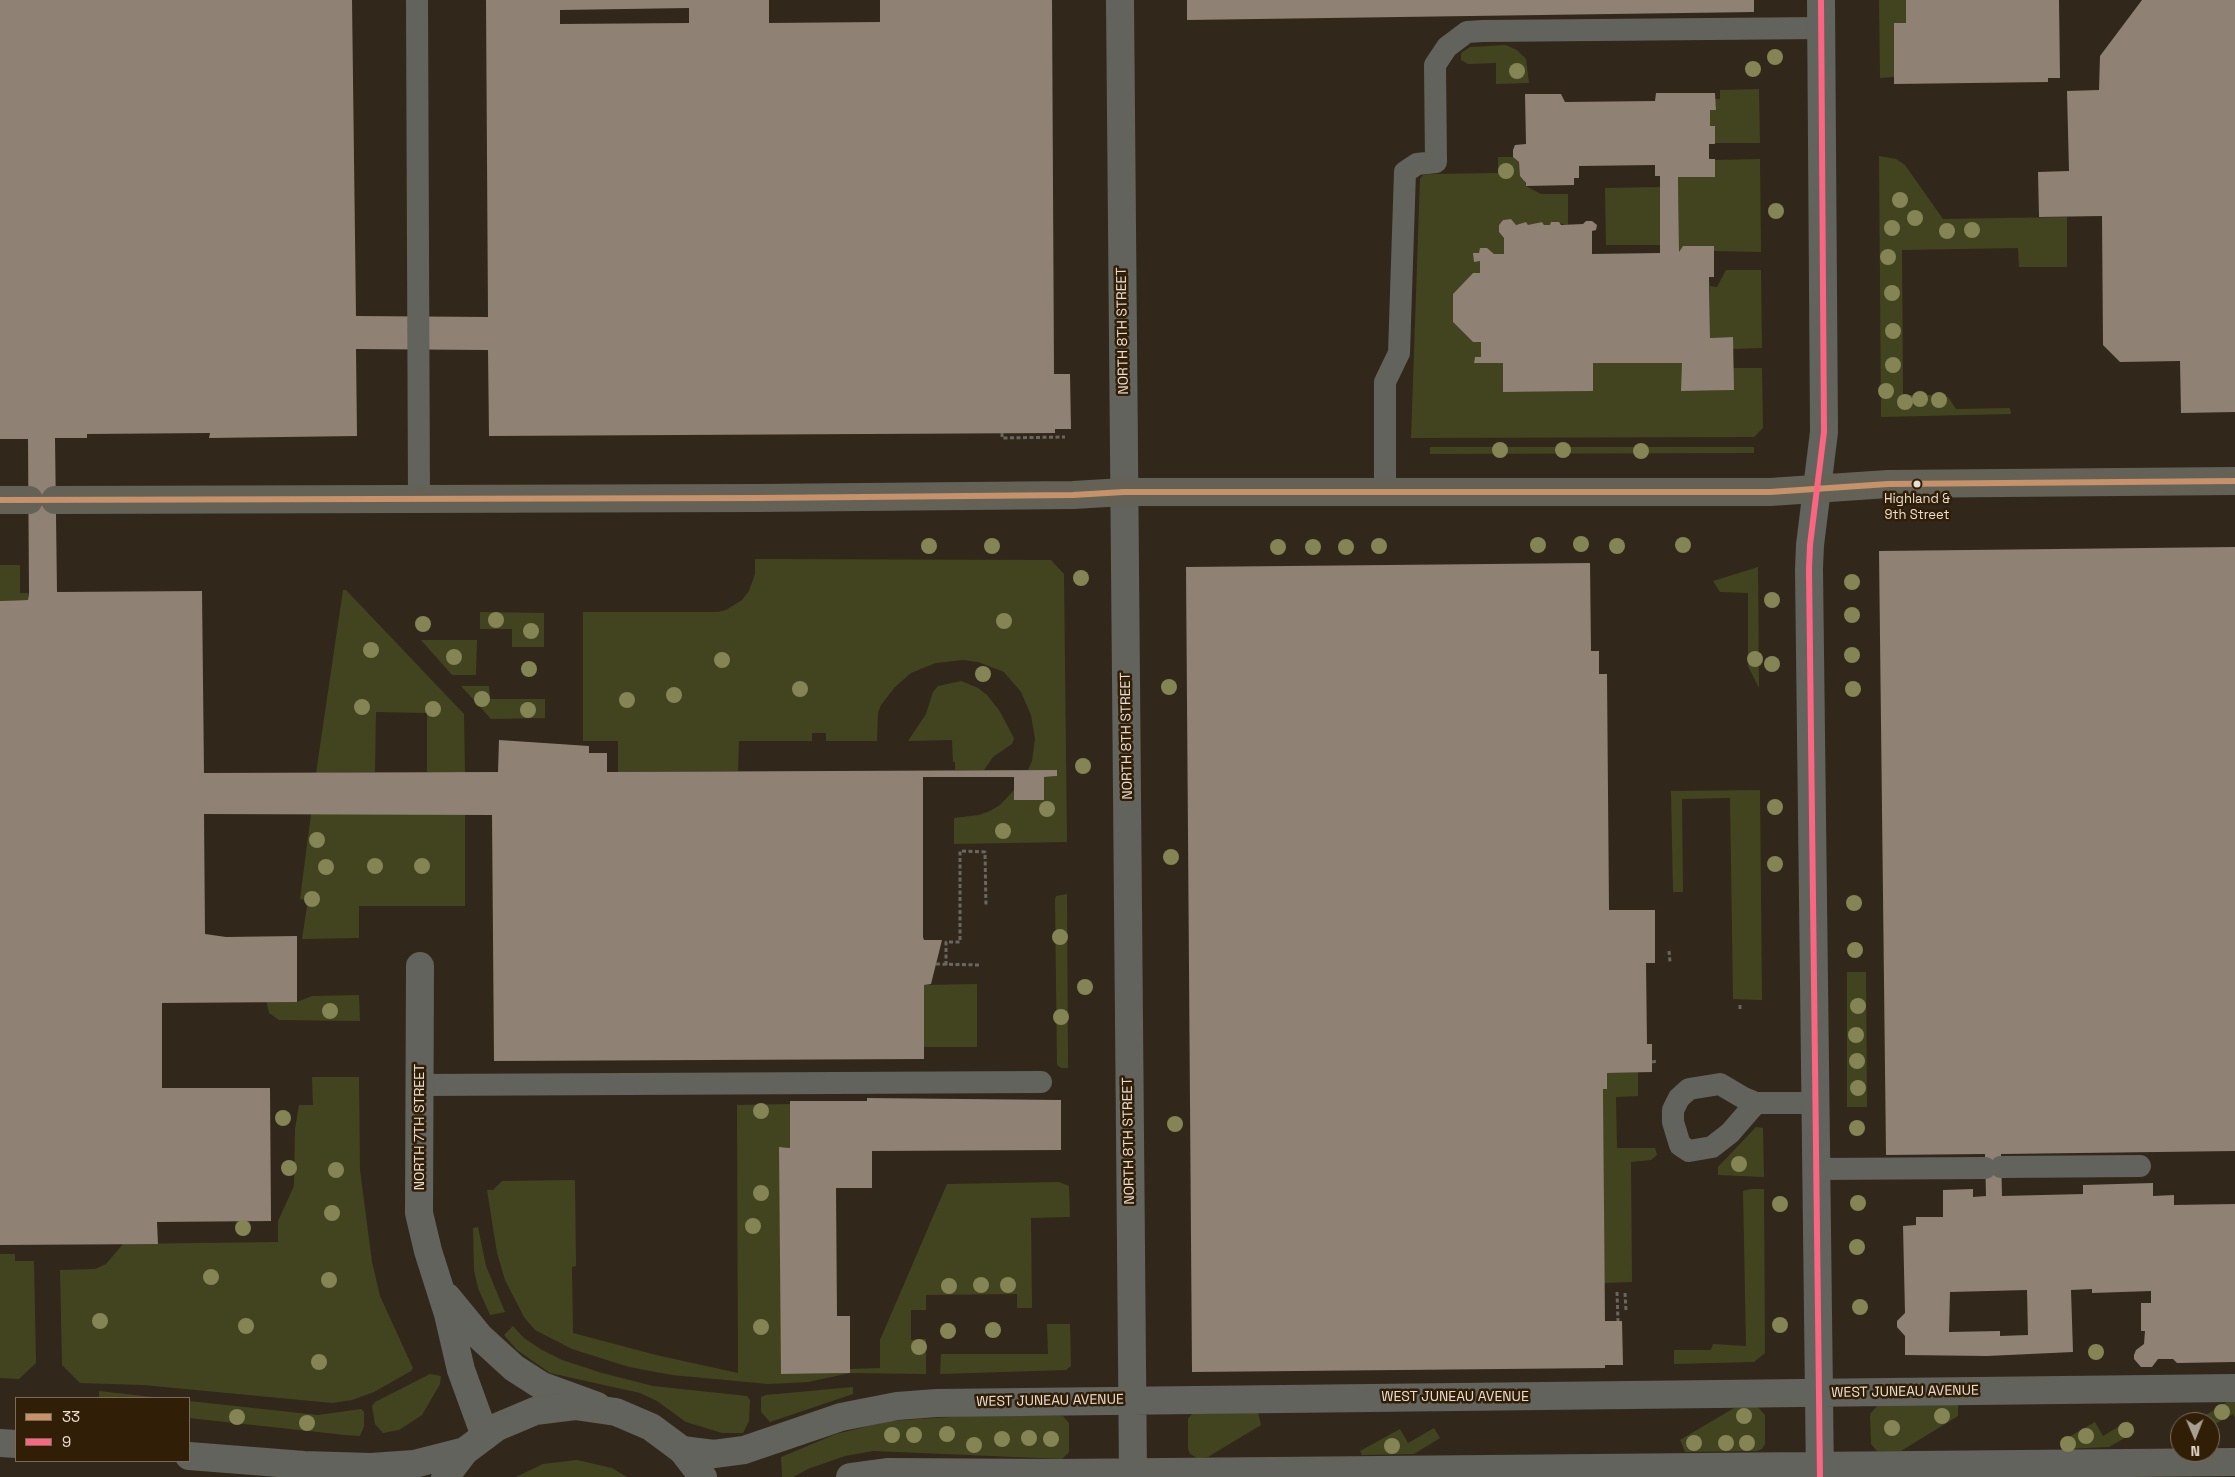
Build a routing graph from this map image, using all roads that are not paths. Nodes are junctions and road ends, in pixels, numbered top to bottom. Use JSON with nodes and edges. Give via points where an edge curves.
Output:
{"nodes":[{"id":1,"x":417,"y":0,"type":"edge"},
{"id":2,"x":1120,"y":0,"type":"edge"},
{"id":3,"x":1821,"y":0,"type":"edge"},
{"id":4,"x":1822,"y":28,"type":"junction"},
{"id":5,"x":2235,"y":481,"type":"edge"},
{"id":6,"x":1816,"y":489,"type":"junction"},
{"id":7,"x":1385,"y":491,"type":"junction"},
{"id":8,"x":1124,"y":492,"type":"junction"},
{"id":9,"x":419,"y":499,"type":"junction"},
{"id":10,"x":0,"y":500,"type":"edge"},
{"id":11,"x":420,"y":966,"type":"dead end"},
{"id":12,"x":1041,"y":1082,"type":"dead end"},
{"id":13,"x":420,"y":1085,"type":"junction"},
{"id":14,"x":1756,"y":1103,"type":"dead end"},
{"id":15,"x":1815,"y":1103,"type":"junction"},
{"id":16,"x":2140,"y":1166,"type":"dead end"},
{"id":17,"x":1816,"y":1169,"type":"junction"},
{"id":18,"x":438,"y":1286,"type":"junction"},
{"id":19,"x":2235,"y":1388,"type":"edge"},
{"id":20,"x":1819,"y":1393,"type":"junction"},
{"id":21,"x":1131,"y":1399,"type":"junction"},
{"id":22,"x":616,"y":1412,"type":"junction"},
{"id":23,"x":0,"y":1443,"type":"edge"},
{"id":24,"x":15,"y":1444,"type":"edge"},
{"id":25,"x":475,"y":1444,"type":"junction"},
{"id":26,"x":682,"y":1450,"type":"junction"},
{"id":27,"x":190,"y":1456,"type":"edge"},
{"id":28,"x":2235,"y":1462,"type":"edge"},
{"id":29,"x":1820,"y":1471,"type":"edge"},
{"id":30,"x":1133,"y":1473,"type":"junction"},
{"id":31,"x":445,"y":1477,"type":"edge"},
{"id":32,"x":703,"y":1477,"type":"edge"},
{"id":33,"x":850,"y":1477,"type":"edge"}],
"edges":[{"from":1,"to":9,"type":"lane"},
{"from":2,"to":8,"type":"street","name":"NORTH 8TH STREET"},
{"from":3,"to":4,"type":"street"},
{"from":4,"to":6,"type":"street","via":[[1824,432]]},
{"from":4,"to":7,"type":"lane","via":[[1483,31],[1467,32],[1446,47],[1435,66],[1436,162],[1417,164],[1405,172],[1399,353],[1385,382]]},
{"from":5,"to":6,"type":"main road","via":[[1888,484]]},
{"from":6,"to":7,"type":"main road","via":[[1770,492]]},
{"from":6,"to":15,"type":"street","via":[[1809,559]]},
{"from":7,"to":8,"type":"main road"},
{"from":8,"to":9,"type":"main road","via":[[1074,495]]},
{"from":8,"to":21,"type":"street","name":"NORTH 8TH STREET"},
{"from":9,"to":10,"type":"main road"},
{"from":11,"to":13,"type":"street","name":"NORTH 7TH STREET"},
{"from":12,"to":13,"type":"lane"},
{"from":13,"to":18,"type":"street","name":"NORTH 7TH STREET","via":[[420,1213]]},
{"from":14,"to":15,"type":"lane"},
{"from":15,"to":17,"type":"street"},
{"from":16,"to":17,"type":"lane"},
{"from":17,"to":20,"type":"street"},
{"from":18,"to":22,"type":"street","name":"NORTH 7TH STREET","via":[[479,1336],[514,1368],[556,1392]]},
{"from":18,"to":25,"type":"street","name":"NORTH 7TH STREET","via":[[448,1314]]},
{"from":19,"to":20,"type":"street","name":"WEST JUNEAU AVENUE"},
{"from":20,"to":21,"type":"street","name":"WEST JUNEAU AVENUE"},
{"from":20,"to":29,"type":"street"},
{"from":21,"to":26,"type":"street","name":"WEST JUNEAU AVENUE","via":[[897,1406],[841,1417],[744,1450],[714,1454]]},
{"from":21,"to":30,"type":"street","name":"NORTH 8TH STREET"},
{"from":22,"to":25,"type":"street","via":[[575,1406],[535,1411],[497,1427]]},
{"from":22,"to":26,"type":"street","via":[[651,1427]]},
{"from":23,"to":24,"type":"street"},
{"from":25,"to":27,"type":"street","via":[[414,1464],[371,1467]]},
{"from":25,"to":31,"type":"street"},
{"from":26,"to":32,"type":"street"},
{"from":28,"to":29,"type":"street"},
{"from":29,"to":30,"type":"street"},
{"from":30,"to":33,"type":"street","via":[[887,1472]]}]}
